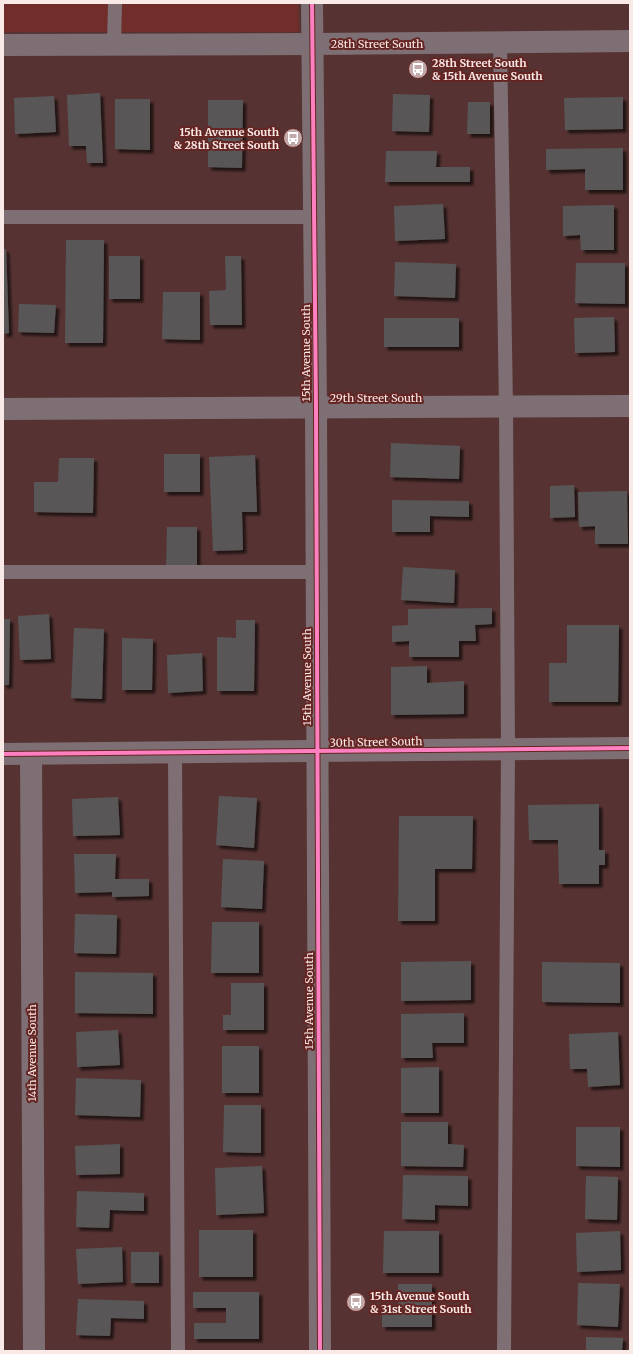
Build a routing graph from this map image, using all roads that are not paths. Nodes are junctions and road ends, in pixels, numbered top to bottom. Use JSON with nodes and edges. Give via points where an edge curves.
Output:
{"nodes":[{"id":1,"x":115,"y":3,"type":"edge"},
{"id":2,"x":312,"y":3,"type":"edge"},
{"id":3,"x":630,"y":41,"type":"edge"},
{"id":4,"x":500,"y":42,"type":"junction"},
{"id":5,"x":114,"y":44,"type":"junction"},
{"id":6,"x":313,"y":44,"type":"junction"},
{"id":7,"x":3,"y":45,"type":"edge"},
{"id":8,"x":314,"y":216,"type":"junction"},
{"id":9,"x":3,"y":217,"type":"edge"},
{"id":10,"x":506,"y":406,"type":"junction"},
{"id":11,"x":630,"y":406,"type":"edge"},
{"id":12,"x":316,"y":407,"type":"junction"},
{"id":13,"x":3,"y":408,"type":"edge"},
{"id":14,"x":3,"y":572,"type":"edge"},
{"id":15,"x":316,"y":572,"type":"junction"},
{"id":16,"x":630,"y":748,"type":"edge"},
{"id":17,"x":508,"y":750,"type":"junction"},
{"id":18,"x":317,"y":751,"type":"junction"},
{"id":19,"x":175,"y":753,"type":"junction"},
{"id":20,"x":3,"y":754,"type":"edge"},
{"id":21,"x":30,"y":754,"type":"junction"},
{"id":22,"x":34,"y":1351,"type":"edge"},
{"id":23,"x":178,"y":1351,"type":"edge"},
{"id":24,"x":320,"y":1351,"type":"edge"},
{"id":25,"x":504,"y":1351,"type":"edge"}],
"edges":[{"from":1,"to":5,"type":"lane"},
{"from":2,"to":6,"type":"street","name":"15th Avenue South"},
{"from":3,"to":4,"type":"street","name":"28th Street South"},
{"from":4,"to":6,"type":"street","name":"28th Street South"},
{"from":4,"to":10,"type":"lane"},
{"from":5,"to":6,"type":"street","name":"28th Street South"},
{"from":5,"to":7,"type":"street","name":"28th Street South"},
{"from":6,"to":8,"type":"street","name":"15th Avenue South"},
{"from":8,"to":9,"type":"lane"},
{"from":8,"to":12,"type":"street","name":"15th Avenue South"},
{"from":10,"to":11,"type":"street","name":"29th Street South"},
{"from":10,"to":12,"type":"street","name":"29th Street South"},
{"from":10,"to":17,"type":"lane"},
{"from":12,"to":13,"type":"street","name":"29th Street South"},
{"from":12,"to":15,"type":"street","name":"15th Avenue South"},
{"from":14,"to":15,"type":"lane"},
{"from":15,"to":18,"type":"street","name":"15th Avenue South"},
{"from":16,"to":17,"type":"street","name":"30th Street South"},
{"from":17,"to":18,"type":"street","name":"30th Street South"},
{"from":17,"to":25,"type":"lane"},
{"from":18,"to":19,"type":"street","name":"30th Street South"},
{"from":18,"to":24,"type":"street","name":"15th Avenue South"},
{"from":19,"to":21,"type":"street","name":"30th Street South"},
{"from":19,"to":23,"type":"lane"},
{"from":20,"to":21,"type":"street","name":"30th Street South"},
{"from":21,"to":22,"type":"street","name":"14th Avenue South"}]}
